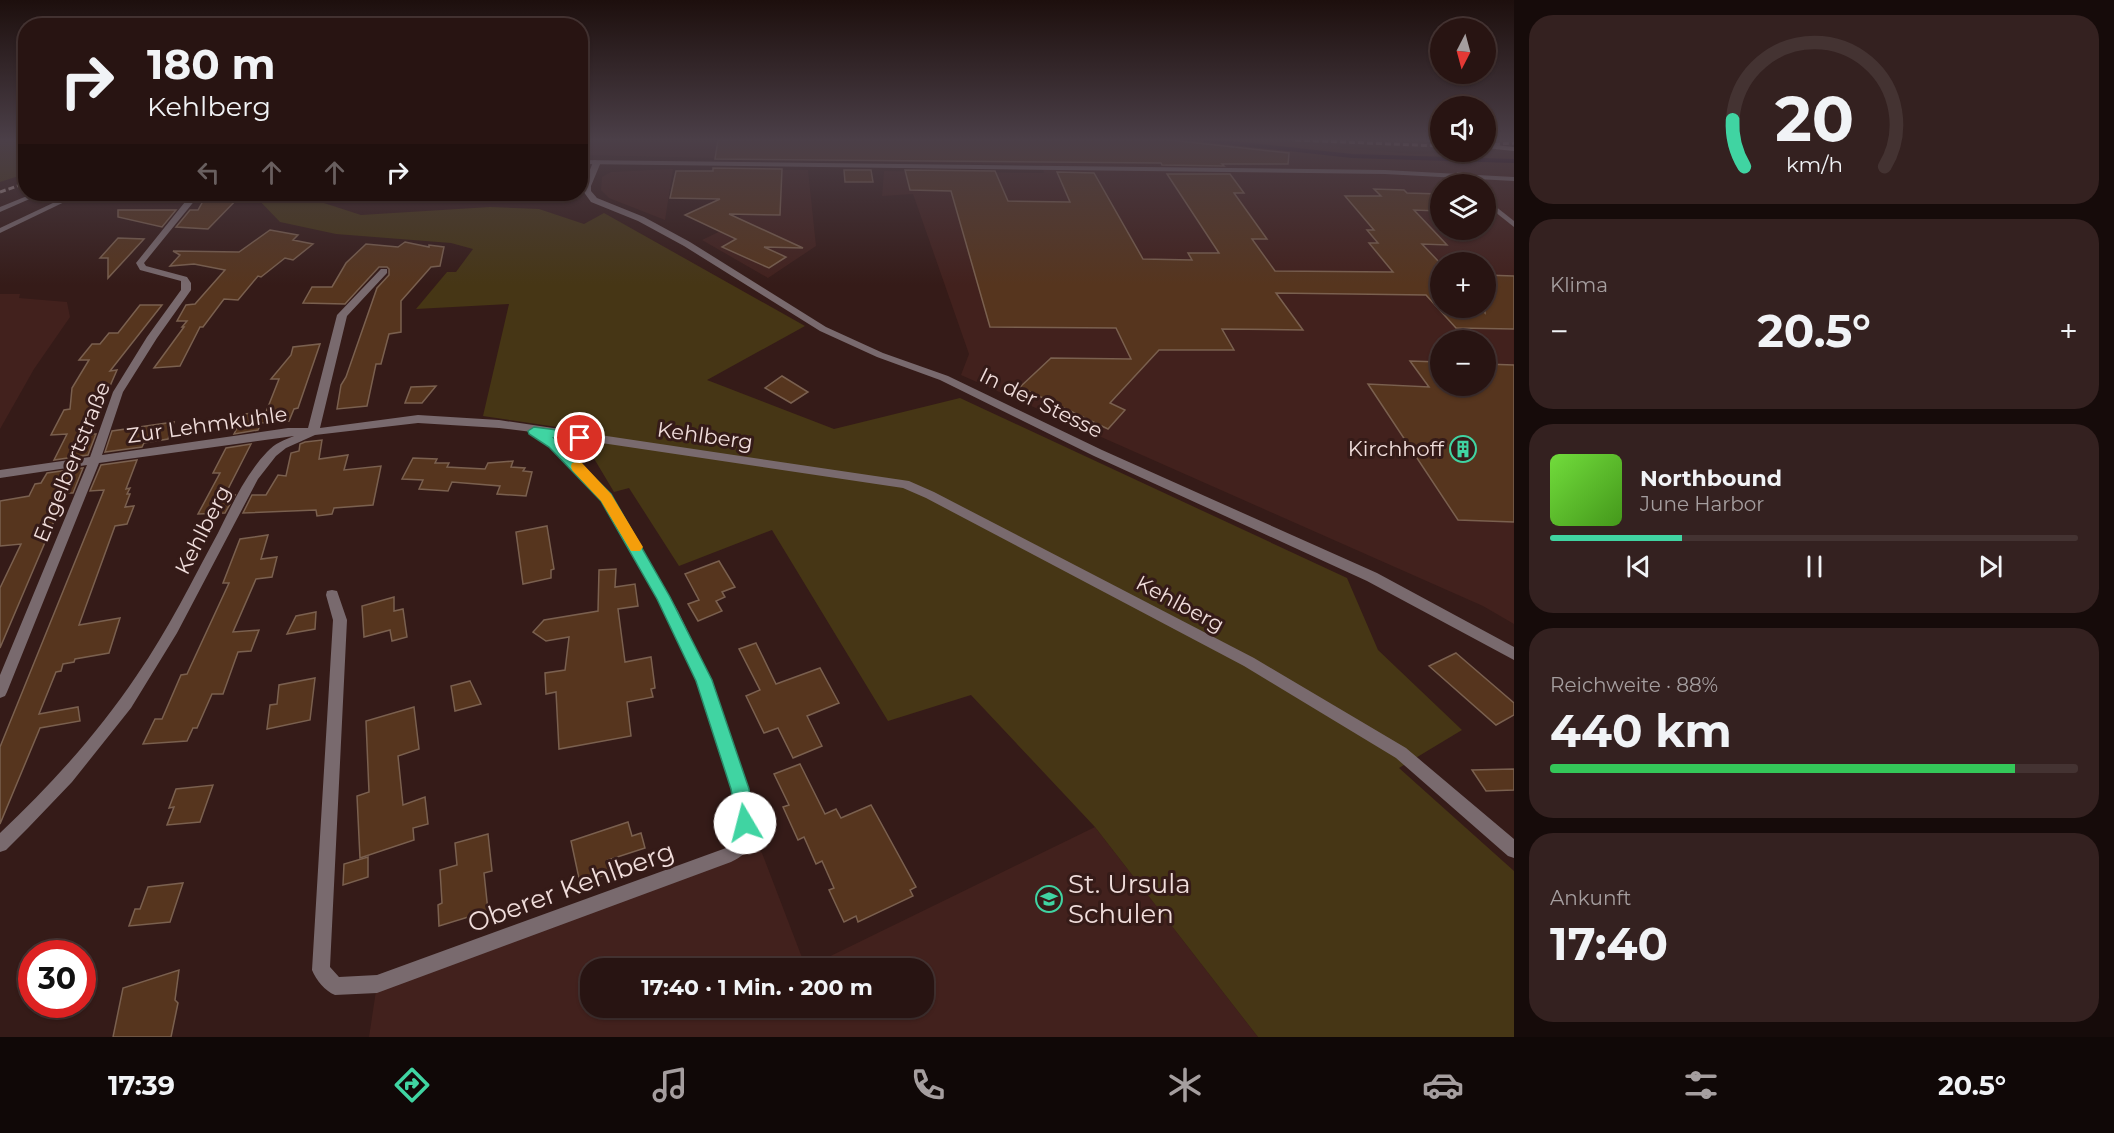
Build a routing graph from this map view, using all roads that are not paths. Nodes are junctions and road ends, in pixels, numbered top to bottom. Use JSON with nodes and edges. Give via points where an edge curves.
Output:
{"nodes":[{"id":1,"x":588,"y":192,"type":"edge"},
{"id":2,"x":21,"y":201,"type":"edge"},
{"id":3,"x":62,"y":201,"type":"edge"},
{"id":4,"x":191,"y":201,"type":"edge"},
{"id":5,"x":1496,"y":209,"type":"edge"},
{"id":6,"x":0,"y":210,"type":"edge"},
{"id":7,"x":1514,"y":225,"type":"edge"},
{"id":8,"x":0,"y":231,"type":"edge"},
{"id":9,"x":384,"y":271,"type":"dead end"},
{"id":10,"x":534,"y":431,"type":"junction"},
{"id":11,"x":313,"y":432,"type":"junction"},
{"id":12,"x":95,"y":460,"type":"junction"},
{"id":13,"x":0,"y":474,"type":"edge"},
{"id":14,"x":332,"y":595,"type":"dead end"},
{"id":15,"x":1514,"y":654,"type":"edge"},
{"id":16,"x":0,"y":692,"type":"edge"},
{"id":17,"x":0,"y":844,"type":"edge"},
{"id":18,"x":1514,"y":850,"type":"edge"}],
"edges":[{"from":1,"to":15,"type":"street","name":"In der Stesse","via":[[594,200],[687,243],[823,329],[944,378],[1098,453],[1372,577]]},
{"from":2,"to":6,"type":"street"},
{"from":3,"to":8,"type":"street"},
{"from":4,"to":12,"type":"street","name":"Engelbertstraße","via":[[140,262],[142,268],[184,279],[186,290],[118,392]]},
{"from":5,"to":7,"type":"street"},
{"from":9,"to":11,"type":"street","via":[[342,315]]},
{"from":10,"to":11,"type":"street","name":"Kehlberg","via":[[461,420],[418,419]]},
{"from":10,"to":14,"type":"street","name":"Oberer Kehlberg","via":[[554,444],[606,498],[663,597],[704,680],[740,789],[747,840],[731,854],[377,984],[335,986],[321,970],[339,620]]},
{"from":10,"to":18,"type":"street","name":"Kehlberg","via":[[905,484],[922,491],[1249,662],[1391,747]]},
{"from":11,"to":12,"type":"street","name":"Zur Lehmkuhle","via":[[288,432]]},
{"from":11,"to":17,"type":"street","name":"Kehlberg","via":[[282,445],[263,463],[159,653],[98,742]]},
{"from":12,"to":13,"type":"street","name":"Zur Lehmkuhle"},
{"from":12,"to":16,"type":"street","name":"Engelbertstraße"}]}
